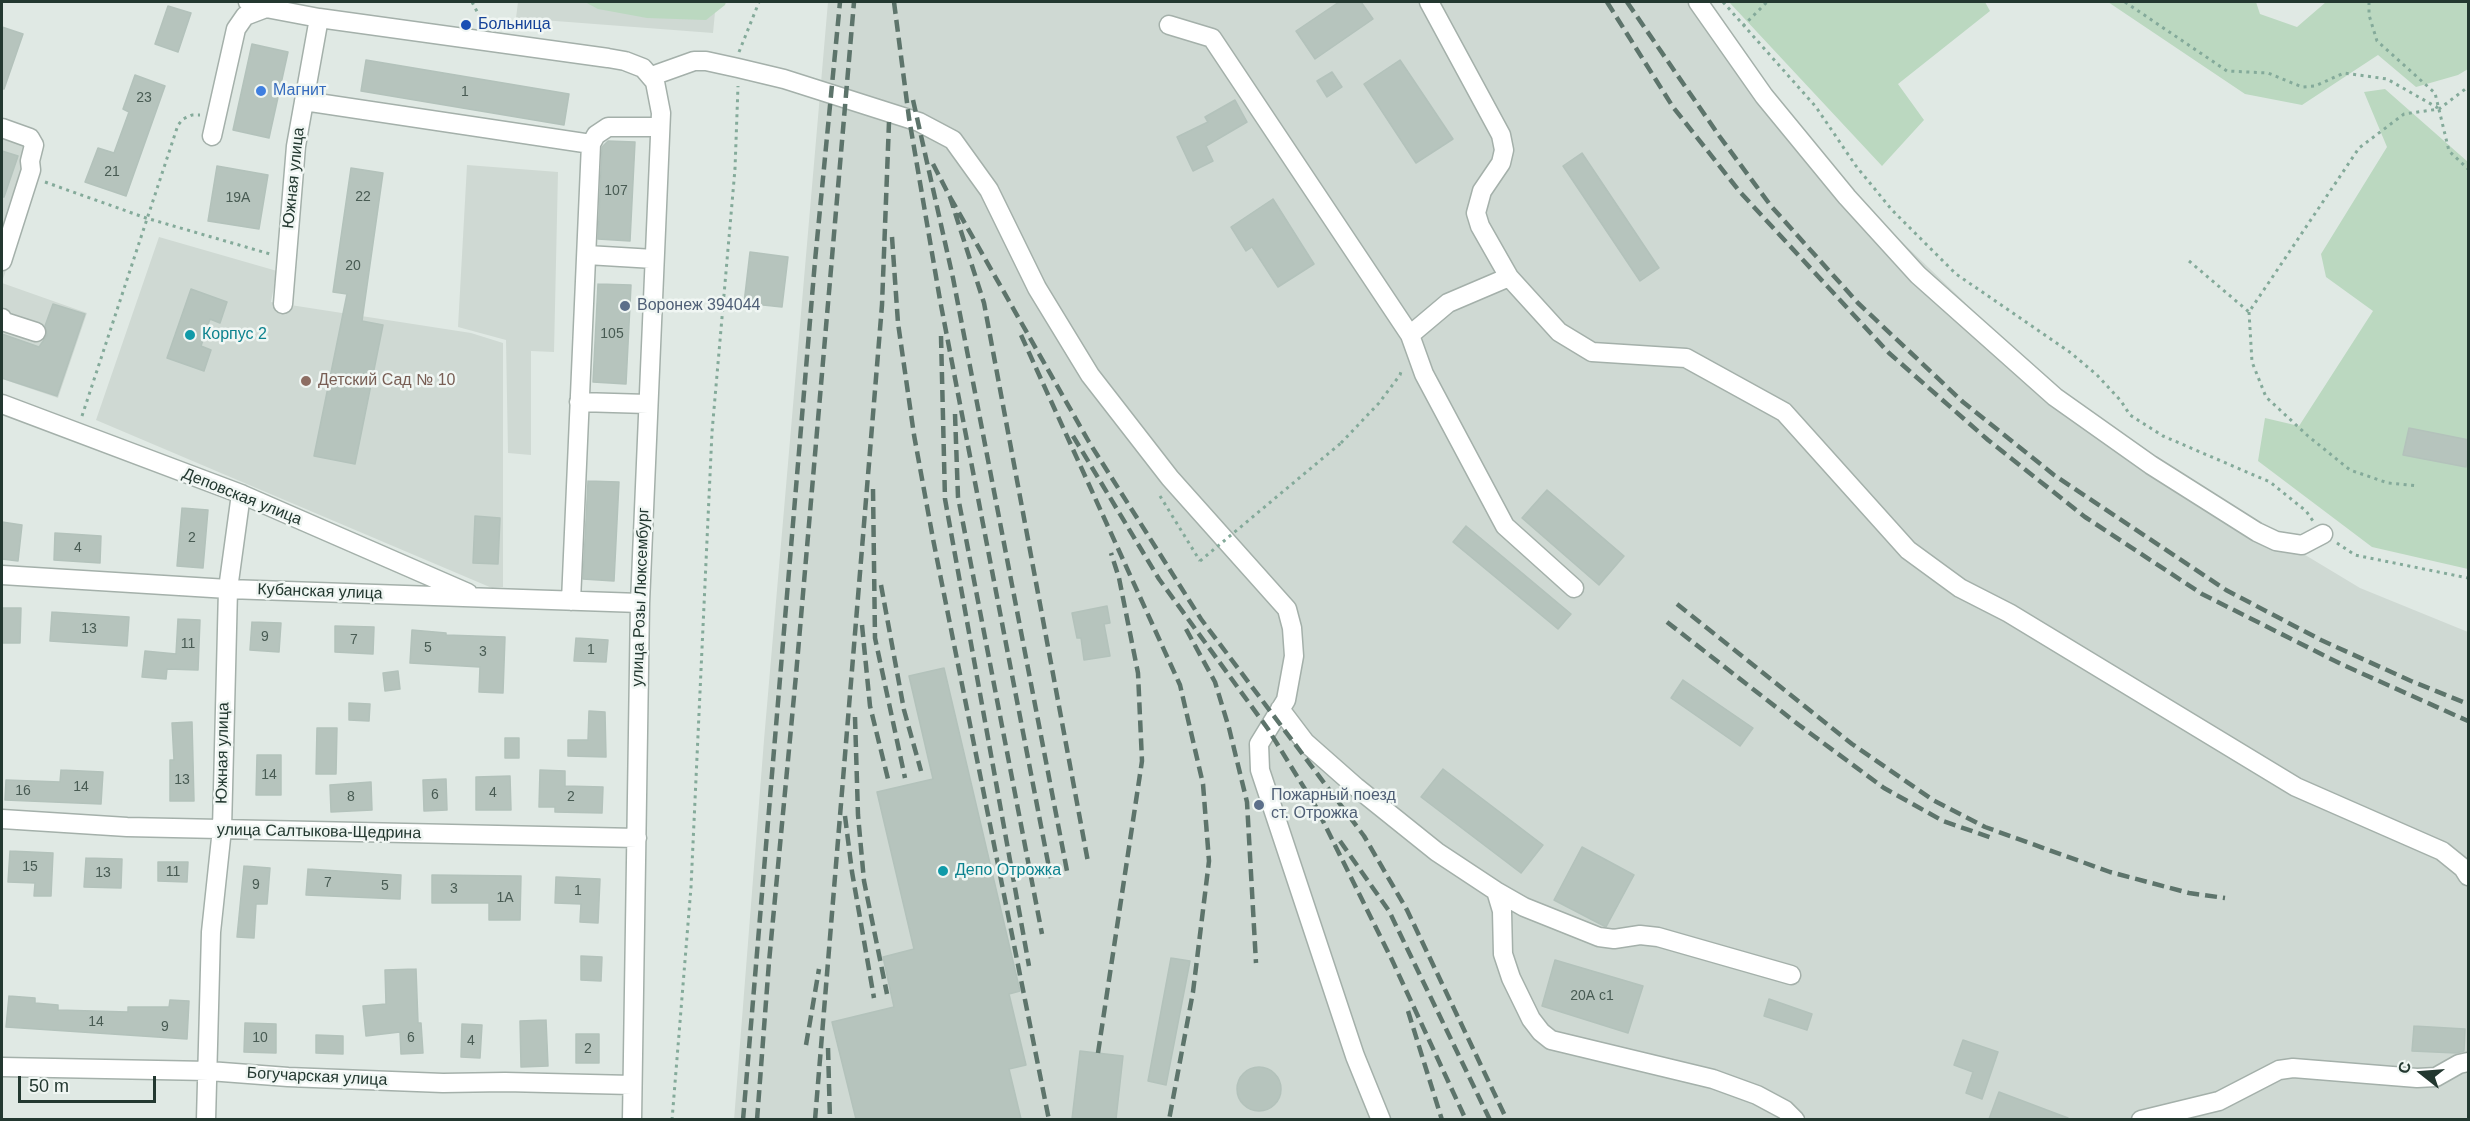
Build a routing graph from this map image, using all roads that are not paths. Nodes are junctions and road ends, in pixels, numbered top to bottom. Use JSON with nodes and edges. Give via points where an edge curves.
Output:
{"nodes":[{"id":1,"x":248,"y":2,"type":"edge"},
{"id":2,"x":1429,"y":2,"type":"edge"},
{"id":3,"x":1698,"y":2,"type":"edge"},
{"id":4,"x":267,"y":5,"type":"edge"},
{"id":5,"x":319,"y":18,"type":"junction"},
{"id":6,"x":1169,"y":25,"type":"dead end"},
{"id":7,"x":652,"y":76,"type":"junction"},
{"id":8,"x":304,"y":100,"type":"junction"},
{"id":9,"x":660,"y":127,"type":"junction"},
{"id":10,"x":2,"y":128,"type":"edge"},
{"id":11,"x":212,"y":136,"type":"dead end"},
{"id":12,"x":591,"y":144,"type":"junction"},
{"id":13,"x":587,"y":255,"type":"junction"},
{"id":14,"x":654,"y":259,"type":"junction"},
{"id":15,"x":2,"y":261,"type":"edge"},
{"id":16,"x":1509,"y":277,"type":"junction"},
{"id":17,"x":283,"y":304,"type":"dead end"},
{"id":18,"x":2,"y":318,"type":"edge"},
{"id":19,"x":36,"y":332,"type":"dead end"},
{"id":20,"x":1410,"y":335,"type":"junction"},
{"id":21,"x":579,"y":402,"type":"junction"},
{"id":22,"x":2,"y":404,"type":"edge"},
{"id":23,"x":648,"y":404,"type":"junction"},
{"id":24,"x":241,"y":494,"type":"junction"},
{"id":25,"x":2323,"y":534,"type":"road end"},
{"id":26,"x":2,"y":575,"type":"edge"},
{"id":27,"x":1574,"y":588,"type":"dead end"},
{"id":28,"x":228,"y":589,"type":"junction"},
{"id":29,"x":478,"y":597,"type":"junction"},
{"id":30,"x":571,"y":601,"type":"junction"},
{"id":31,"x":640,"y":603,"type":"junction"},
{"id":32,"x":1280,"y":709,"type":"junction"},
{"id":33,"x":2,"y":819,"type":"edge"},
{"id":34,"x":222,"y":829,"type":"junction"},
{"id":35,"x":637,"y":838,"type":"junction"},
{"id":36,"x":2469,"y":876,"type":"edge"},
{"id":37,"x":1496,"y":891,"type":"junction"},
{"id":38,"x":1791,"y":975,"type":"dead end"},
{"id":39,"x":2469,"y":1062,"type":"edge"},
{"id":40,"x":2,"y":1067,"type":"edge"},
{"id":41,"x":209,"y":1071,"type":"junction"},
{"id":42,"x":632,"y":1085,"type":"junction"},
{"id":43,"x":206,"y":1119,"type":"edge"},
{"id":44,"x":632,"y":1119,"type":"edge"},
{"id":45,"x":1381,"y":1119,"type":"edge"},
{"id":46,"x":1795,"y":1119,"type":"edge"},
{"id":47,"x":2141,"y":1119,"type":"edge"}],
"edges":[{"from":1,"to":4,"type":"street"},
{"from":2,"to":16,"type":"street","via":[[1501,135],[1501,163],[1482,190],[1476,213]]},
{"from":3,"to":25,"type":"street","via":[[1764,96],[1855,206],[1918,275],[2055,397],[2151,465],[2257,532],[2276,541],[2302,545]]},
{"from":4,"to":5,"type":"street"},
{"from":4,"to":11,"type":"street","via":[[245,16],[236,28]]},
{"from":5,"to":7,"type":"street","via":[[608,58],[634,64]]},
{"from":5,"to":8,"type":"street","name":"Южная улица"},
{"from":6,"to":20,"type":"street","via":[[1212,38]]},
{"from":7,"to":9,"type":"street","name":"улица Розы Люксембург","via":[[658,91]]},
{"from":7,"to":32,"type":"street","via":[[694,61],[739,61],[919,122],[953,140],[989,190],[1037,288],[1090,375],[1170,478],[1287,609],[1294,656],[1286,700]]},
{"from":8,"to":12,"type":"street"},
{"from":8,"to":17,"type":"street","name":"Южная улица","via":[[296,146]]},
{"from":9,"to":12,"type":"street","via":[[608,127]]},
{"from":9,"to":14,"type":"street","name":"улица Розы Люксембург"},
{"from":10,"to":15,"type":"street","via":[[34,142],[29,177]]},
{"from":12,"to":13,"type":"street"},
{"from":13,"to":14,"type":"street"},
{"from":13,"to":21,"type":"street"},
{"from":14,"to":23,"type":"street","name":"улица Розы Люксембург"},
{"from":16,"to":20,"type":"street","via":[[1448,303]]},
{"from":16,"to":36,"type":"street","via":[[1559,332],[1592,352],[1686,358],[1784,412],[1908,550],[1960,588],[2009,613],[2296,787],[2442,851]]},
{"from":18,"to":19,"type":"street"},
{"from":20,"to":27,"type":"street","via":[[1424,374],[1505,525]]},
{"from":21,"to":23,"type":"street"},
{"from":21,"to":30,"type":"street"},
{"from":22,"to":24,"type":"street","name":"Деповская улица"},
{"from":23,"to":31,"type":"street","name":"улица Розы Люксембург"},
{"from":24,"to":28,"type":"street","name":"Южная улица"},
{"from":24,"to":29,"type":"street","name":"Деповская улица"},
{"from":26,"to":28,"type":"street","name":"Кубанская улица"},
{"from":28,"to":29,"type":"street","name":"Кубанская улица"},
{"from":28,"to":34,"type":"street","name":"Южная улица"},
{"from":29,"to":30,"type":"street","name":"Кубанская улица"},
{"from":30,"to":31,"type":"street","name":"Кубанская улица"},
{"from":31,"to":35,"type":"street","name":"улица Розы Люксембург"},
{"from":32,"to":37,"type":"street","via":[[1305,742],[1356,787],[1437,852]]},
{"from":32,"to":45,"type":"street","via":[[1259,744],[1260,770],[1355,1056]]},
{"from":33,"to":34,"type":"street","name":"улица Салтыкова-Щедрина"},
{"from":34,"to":35,"type":"street","name":"улица Салтыкова-Щедрина"},
{"from":34,"to":41,"type":"street","name":"Южная улица","via":[[211,932]]},
{"from":35,"to":42,"type":"street","name":"улица Розы Люксембург"},
{"from":37,"to":38,"type":"street","via":[[1524,907],[1599,937],[1658,937]]},
{"from":37,"to":46,"type":"street","via":[[1502,911],[1503,954],[1511,978],[1531,1019],[1551,1040],[1713,1079],[1757,1095]]},
{"from":39,"to":47,"type":"street","via":[[2436,1077],[2417,1078],[2279,1070],[2219,1101]]},
{"from":40,"to":41,"type":"street","name":"Богучарская улица"},
{"from":41,"to":42,"type":"street","name":"Богучарская улица","via":[[443,1083]]},
{"from":41,"to":43,"type":"street","name":"Южная улица"},
{"from":42,"to":44,"type":"street","name":"улица Розы Люксембург"}]}
